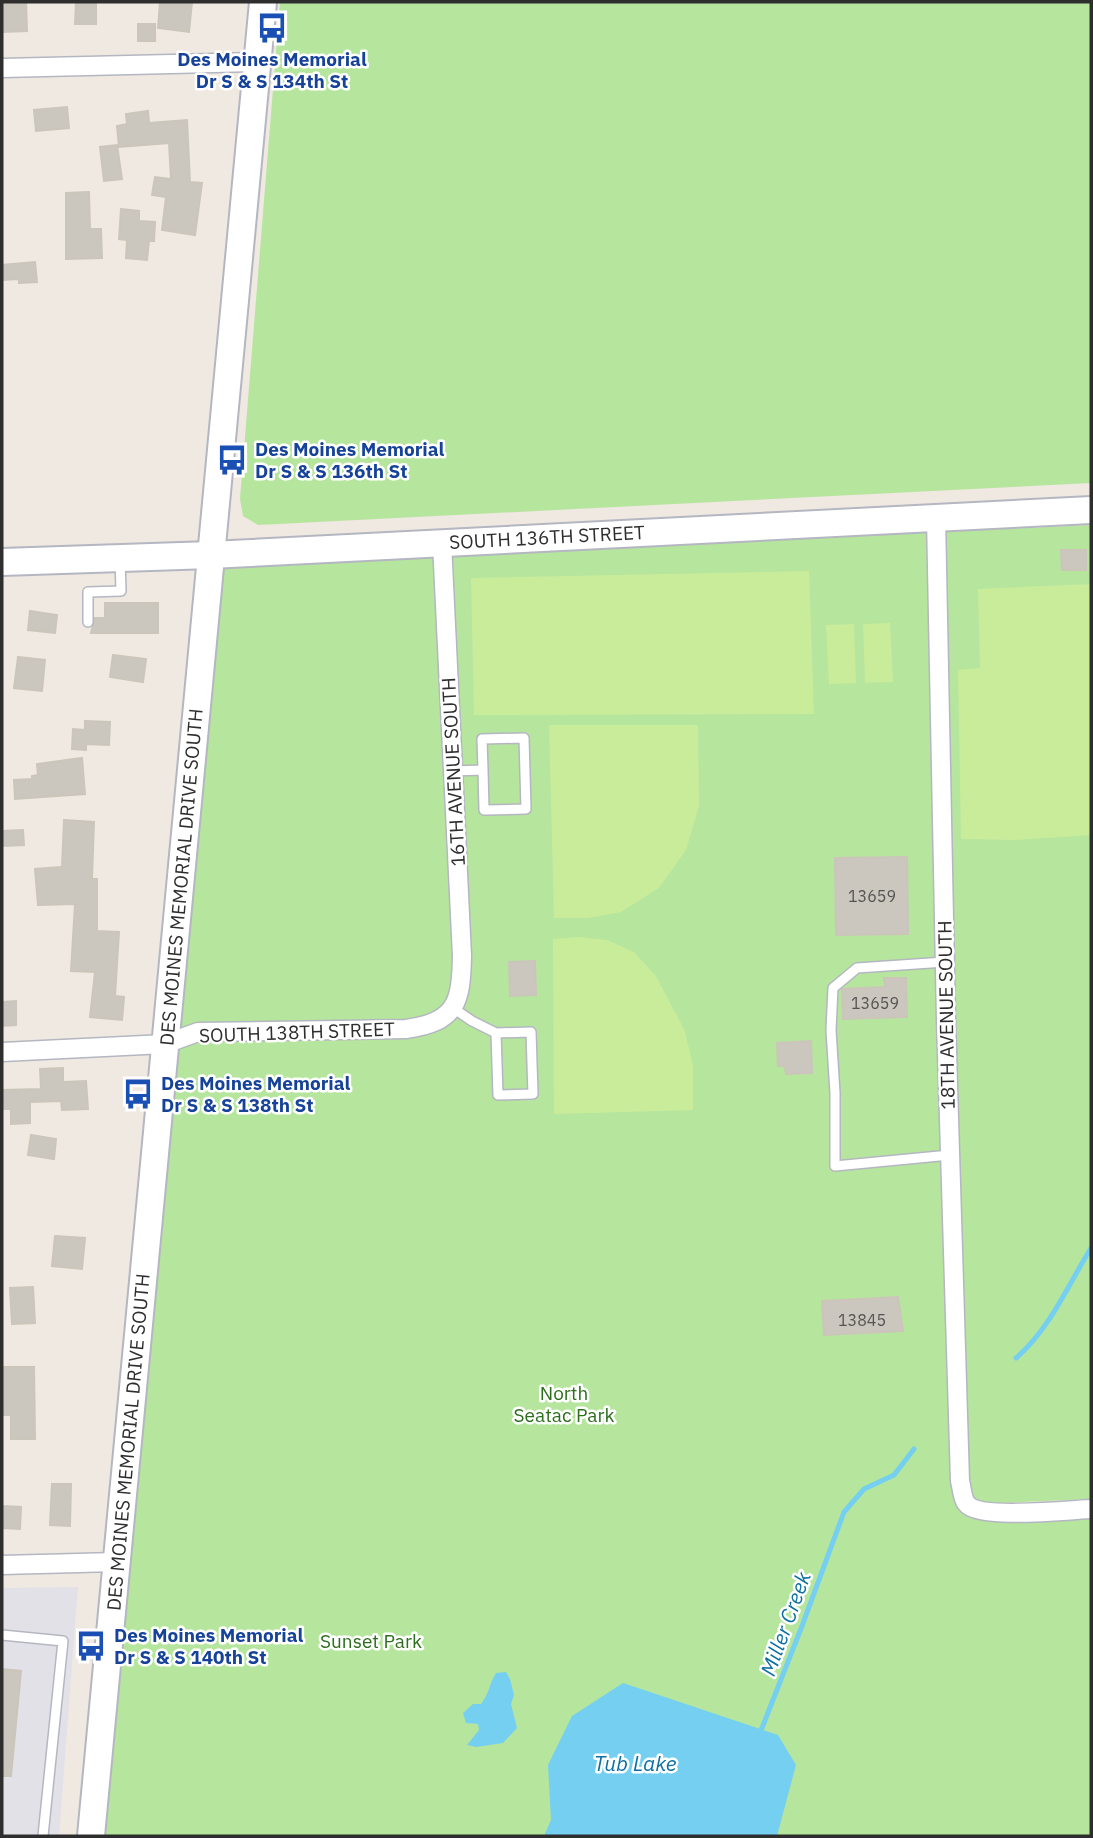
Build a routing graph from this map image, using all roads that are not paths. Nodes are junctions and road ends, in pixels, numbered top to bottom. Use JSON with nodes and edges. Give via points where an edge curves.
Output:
{"nodes":[{"id":1,"x":263,"y":2,"type":"edge"},
{"id":2,"x":258,"y":62,"type":"junction"},
{"id":3,"x":2,"y":68,"type":"edge"},
{"id":4,"x":1091,"y":510,"type":"edge"},
{"id":5,"x":936,"y":517,"type":"junction"},
{"id":6,"x":442,"y":543,"type":"junction"},
{"id":7,"x":211,"y":555,"type":"junction"},
{"id":8,"x":120,"y":557,"type":"junction"},
{"id":9,"x":2,"y":562,"type":"edge"},
{"id":10,"x":88,"y":622,"type":"dead end"},
{"id":11,"x":483,"y":770,"type":"junction"},
{"id":12,"x":453,"y":771,"type":"junction"},
{"id":13,"x":945,"y":962,"type":"junction"},
{"id":14,"x":455,"y":1004,"type":"junction"},
{"id":15,"x":496,"y":1033,"type":"junction"},
{"id":16,"x":165,"y":1044,"type":"junction"},
{"id":17,"x":2,"y":1052,"type":"edge"},
{"id":18,"x":950,"y":1154,"type":"junction"},
{"id":19,"x":1091,"y":1509,"type":"edge"},
{"id":20,"x":116,"y":1562,"type":"junction"},
{"id":21,"x":2,"y":1565,"type":"edge"},
{"id":22,"x":2,"y":1635,"type":"edge"},
{"id":23,"x":43,"y":1836,"type":"edge"},
{"id":24,"x":91,"y":1836,"type":"edge"}],
"edges":[{"from":1,"to":2,"type":"main road","name":"DES MOINES MEMORIAL DRIVE SOUTH"},
{"from":2,"to":3,"type":"street"},
{"from":2,"to":7,"type":"main road","name":"DES MOINES MEMORIAL DRIVE SOUTH"},
{"from":4,"to":5,"type":"main road","name":"SOUTH 136TH STREET"},
{"from":5,"to":6,"type":"main road","name":"SOUTH 136TH STREET"},
{"from":5,"to":13,"type":"street","name":"18TH AVENUE SOUTH"},
{"from":6,"to":7,"type":"main road","name":"SOUTH 136TH STREET"},
{"from":6,"to":12,"type":"street","name":"16TH AVENUE SOUTH"},
{"from":7,"to":8,"type":"main road","name":"SOUTH 136TH STREET"},
{"from":7,"to":16,"type":"main road","name":"DES MOINES MEMORIAL DRIVE SOUTH"},
{"from":8,"to":9,"type":"main road","name":"SOUTH 136TH STREET"},
{"from":8,"to":10,"type":"lane","via":[[121,590],[88,592]]},
{"from":11,"to":11,"type":"lane","via":[[484,810],[526,809],[524,738],[482,739]]},
{"from":11,"to":12,"type":"lane"},
{"from":12,"to":14,"type":"street","name":"16TH AVENUE SOUTH","via":[[462,956]]},
{"from":13,"to":18,"type":"street","name":"18TH AVENUE SOUTH"},
{"from":13,"to":18,"type":"lane","via":[[857,968],[832,988],[831,1030],[835,1166]]},
{"from":14,"to":15,"type":"lane","via":[[472,1021]]},
{"from":14,"to":16,"type":"street","name":"SOUTH 138TH STREET","via":[[434,1023],[407,1029],[198,1032]]},
{"from":15,"to":15,"type":"lane","via":[[531,1032],[533,1094],[498,1095]]},
{"from":16,"to":17,"type":"street","name":"SOUTH 138TH STREET"},
{"from":16,"to":20,"type":"main road","name":"DES MOINES MEMORIAL DRIVE SOUTH"},
{"from":18,"to":19,"type":"street","name":"18TH AVENUE SOUTH","via":[[960,1481],[966,1503],[973,1509],[1000,1513]]},
{"from":20,"to":21,"type":"street"},
{"from":20,"to":24,"type":"main road","name":"DES MOINES MEMORIAL DRIVE SOUTH"},
{"from":22,"to":23,"type":"lane","via":[[63,1641]]}]}
